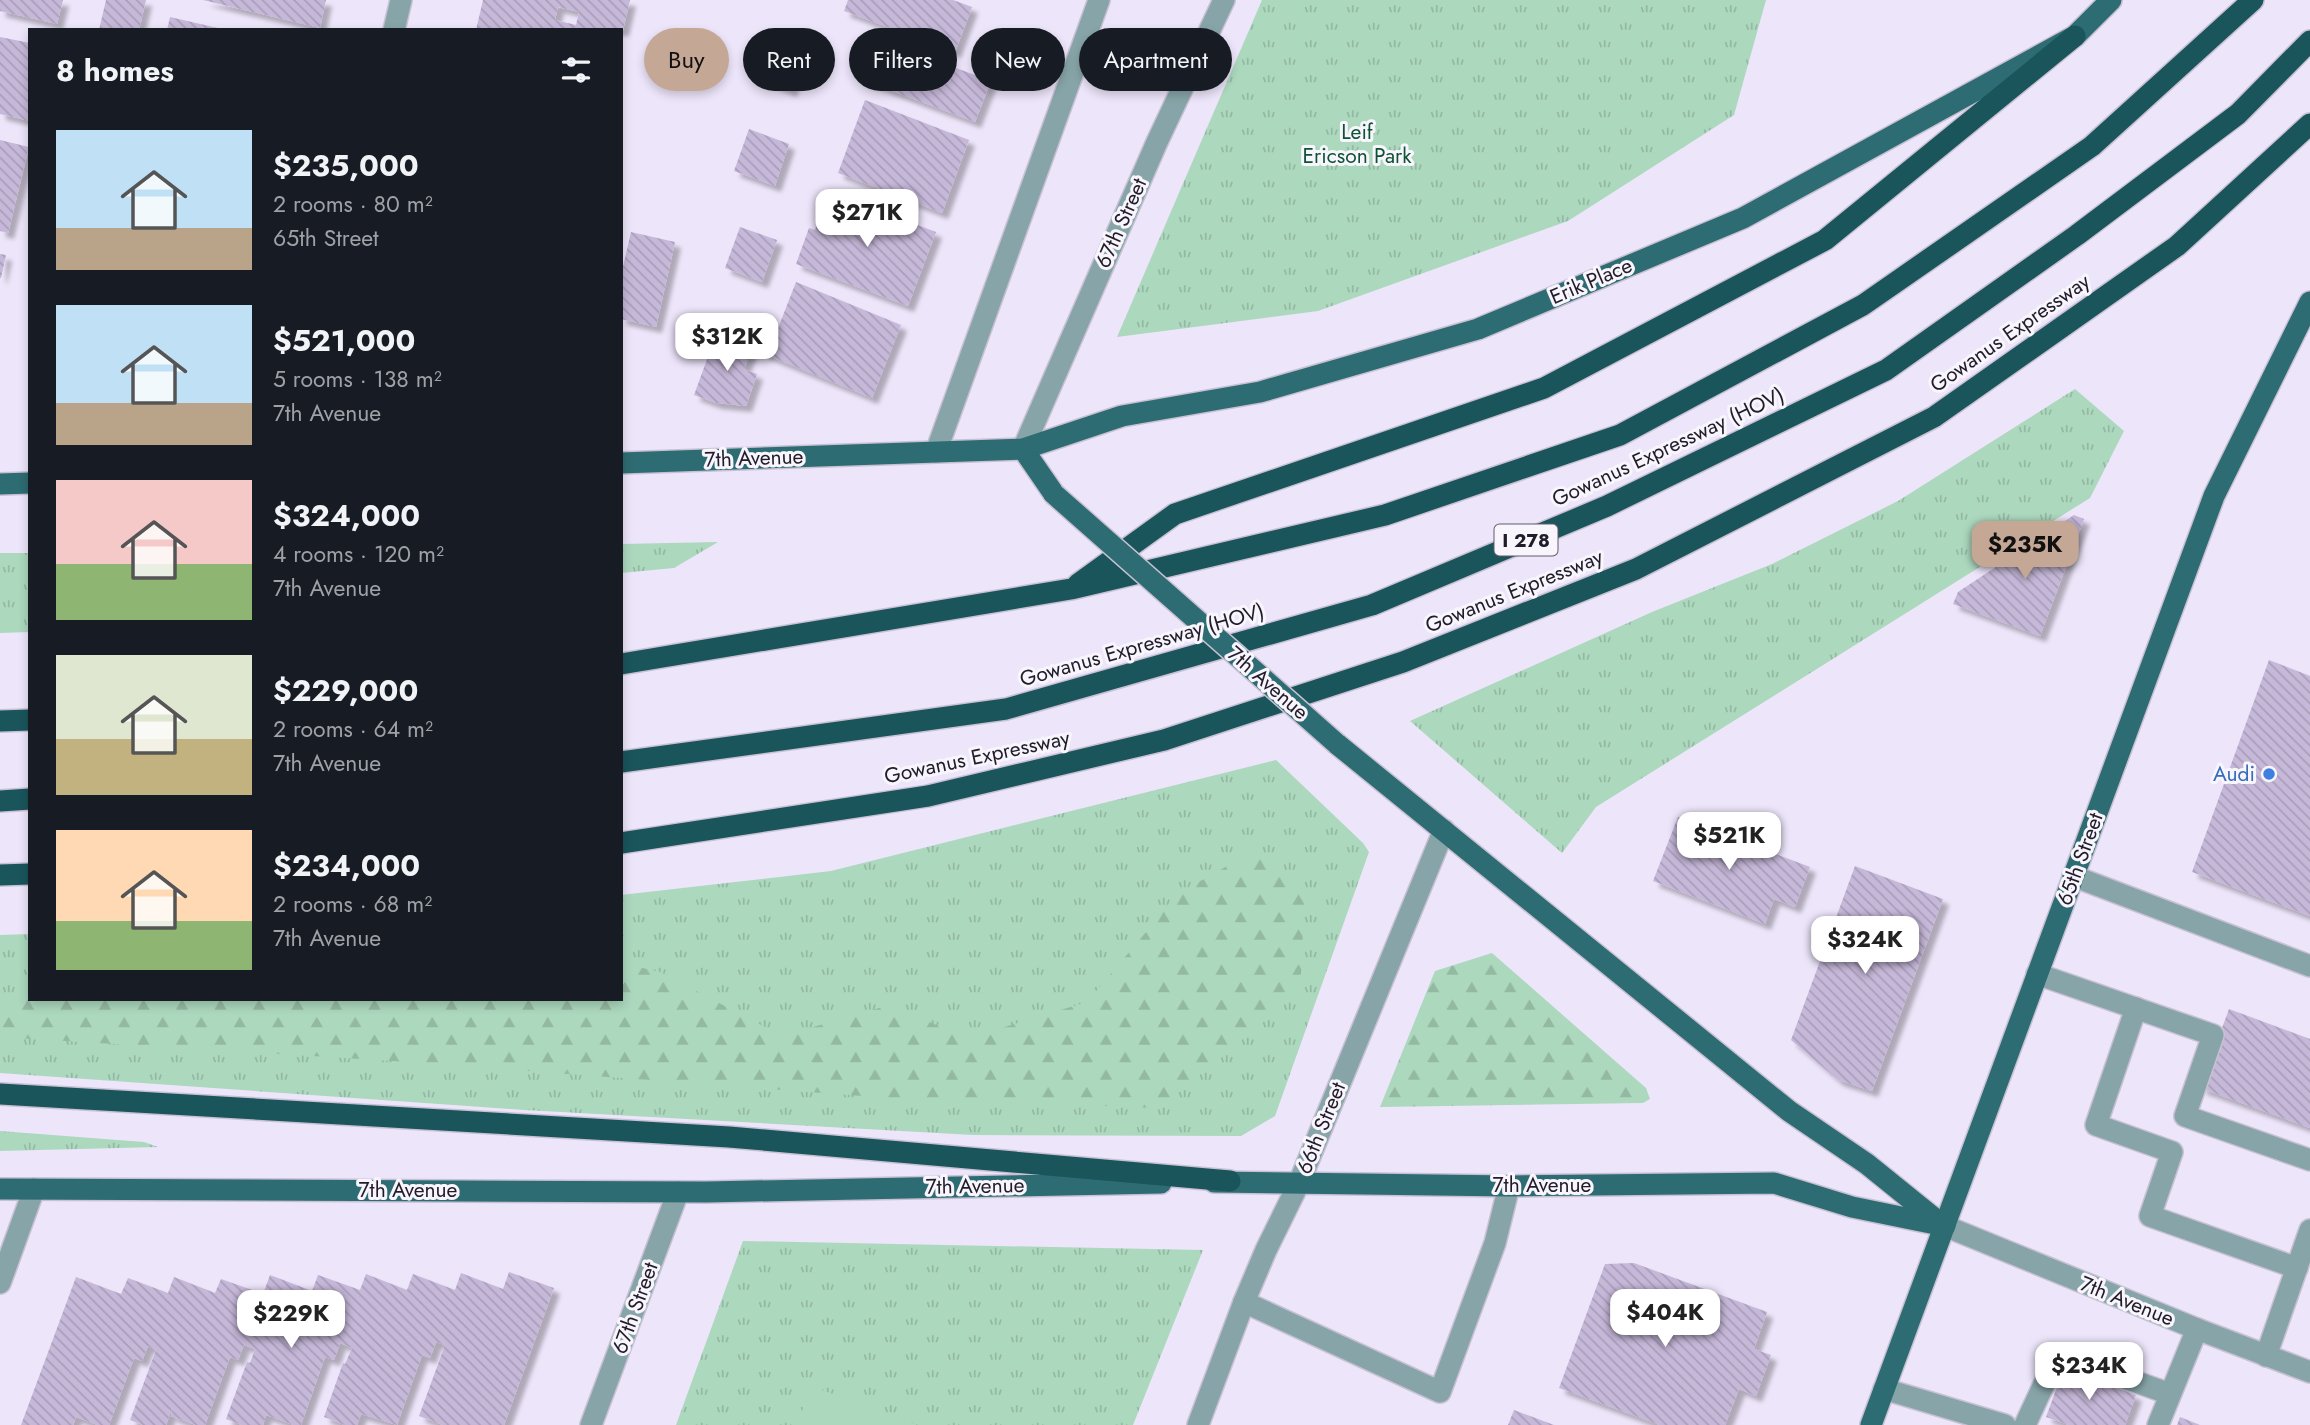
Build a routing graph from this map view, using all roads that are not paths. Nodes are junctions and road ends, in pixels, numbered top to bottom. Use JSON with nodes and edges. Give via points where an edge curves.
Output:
{"nodes":[{"id":1,"x":401,"y":0,"type":"edge"},
{"id":2,"x":1099,"y":0,"type":"edge"},
{"id":3,"x":1224,"y":0,"type":"edge"},
{"id":4,"x":2111,"y":0,"type":"edge"},
{"id":5,"x":2253,"y":0,"type":"edge"},
{"id":6,"x":394,"y":28,"type":"edge"},
{"id":7,"x":2075,"y":36,"type":"junction"},
{"id":8,"x":2310,"y":41,"type":"edge"},
{"id":9,"x":2310,"y":124,"type":"edge"},
{"id":10,"x":2310,"y":302,"type":"edge"},
{"id":11,"x":1023,"y":449,"type":"junction"},
{"id":12,"x":936,"y":452,"type":"junction"},
{"id":13,"x":623,"y":463,"type":"edge"},
{"id":14,"x":28,"y":483,"type":"edge"},
{"id":15,"x":0,"y":484,"type":"edge"},
{"id":16,"x":1071,"y":589,"type":"junction"},
{"id":17,"x":623,"y":664,"type":"edge"},
{"id":18,"x":28,"y":720,"type":"edge"},
{"id":19,"x":0,"y":721,"type":"edge"},
{"id":20,"x":623,"y":762,"type":"edge"},
{"id":21,"x":28,"y":799,"type":"edge"},
{"id":22,"x":0,"y":801,"type":"edge"},
{"id":23,"x":1444,"y":830,"type":"junction"},
{"id":24,"x":623,"y":843,"type":"edge"},
{"id":25,"x":28,"y":874,"type":"edge"},
{"id":26,"x":0,"y":875,"type":"edge"},
{"id":27,"x":2073,"y":876,"type":"junction"},
{"id":28,"x":2310,"y":966,"type":"edge"},
{"id":29,"x":2038,"y":974,"type":"junction"},
{"id":30,"x":2136,"y":1008,"type":"junction"},
{"id":31,"x":0,"y":1094,"type":"edge"},
{"id":32,"x":2185,"y":1116,"type":"junction"},
{"id":33,"x":2172,"y":1152,"type":"junction"},
{"id":34,"x":2310,"y":1160,"type":"edge"},
{"id":35,"x":1230,"y":1181,"type":"junction"},
{"id":36,"x":1299,"y":1183,"type":"junction"},
{"id":37,"x":1509,"y":1186,"type":"junction"},
{"id":38,"x":0,"y":1189,"type":"edge"},
{"id":39,"x":34,"y":1189,"type":"junction"},
{"id":40,"x":678,"y":1192,"type":"junction"},
{"id":41,"x":1945,"y":1226,"type":"junction"},
{"id":42,"x":2310,"y":1230,"type":"edge"},
{"id":43,"x":2297,"y":1268,"type":"junction"},
{"id":44,"x":0,"y":1283,"type":"edge"},
{"id":45,"x":1244,"y":1302,"type":"junction"},
{"id":46,"x":2197,"y":1329,"type":"junction"},
{"id":47,"x":2266,"y":1356,"type":"junction"},
{"id":48,"x":2310,"y":1372,"type":"edge"},
{"id":49,"x":1884,"y":1389,"type":"junction"},
{"id":50,"x":2170,"y":1394,"type":"junction"},
{"id":51,"x":591,"y":1425,"type":"edge"},
{"id":52,"x":1198,"y":1425,"type":"edge"},
{"id":53,"x":1871,"y":1425,"type":"edge"},
{"id":54,"x":2005,"y":1425,"type":"edge"},
{"id":55,"x":2025,"y":1425,"type":"edge"},
{"id":56,"x":2158,"y":1425,"type":"edge"}],
"edges":[{"from":1,"to":6,"type":"street"},
{"from":2,"to":12,"type":"street"},
{"from":3,"to":11,"type":"street","name":"67th Street"},
{"from":4,"to":7,"type":"main road","name":"Erik Place"},
{"from":5,"to":16,"type":"highway","via":[[2092,146],[1863,305],[1620,435],[1385,515]]},
{"from":7,"to":11,"type":"main road","name":"Erik Place","via":[[1743,218],[1478,329],[1260,392],[1122,416]]},
{"from":7,"to":16,"type":"highway","via":[[1825,240],[1545,388],[1175,513]]},
{"from":8,"to":20,"type":"highway","name":"Gowanus Expressway (HOV)","number":"I 278","via":[[2238,114],[1886,370],[1594,511],[1372,605],[1006,709]]},
{"from":9,"to":24,"type":"highway","name":"Gowanus Expressway","via":[[2176,246],[1934,417],[1636,569],[1403,662],[1164,740],[928,796]]},
{"from":10,"to":27,"type":"main road","name":"65th Street","via":[[2214,496]]},
{"from":11,"to":12,"type":"main road","name":"7th Avenue"},
{"from":11,"to":23,"type":"main road","name":"7th Avenue","bridge":true,"via":[[1054,494],[1337,744]]},
{"from":12,"to":13,"type":"main road","name":"7th Avenue"},
{"from":14,"to":15,"type":"main road"},
{"from":16,"to":17,"type":"highway"},
{"from":18,"to":19,"type":"highway"},
{"from":21,"to":22,"type":"highway"},
{"from":23,"to":36,"type":"street","name":"66th Street"},
{"from":23,"to":41,"type":"main road","name":"7th Avenue","via":[[1789,1111],[1867,1164]]},
{"from":25,"to":26,"type":"highway"},
{"from":27,"to":28,"type":"street"},
{"from":27,"to":29,"type":"main road","name":"65th Street"},
{"from":29,"to":30,"type":"street"},
{"from":29,"to":41,"type":"main road","name":"65th Street"},
{"from":30,"to":32,"type":"street","via":[[2213,1035]]},
{"from":30,"to":33,"type":"street","via":[[2096,1125]]},
{"from":31,"to":35,"type":"highway","via":[[730,1137]]},
{"from":32,"to":33,"type":"street"},
{"from":32,"to":34,"type":"street"},
{"from":33,"to":43,"type":"street","via":[[2150,1216]]},
{"from":35,"to":36,"type":"main road","name":"7th Avenue"},
{"from":35,"to":40,"type":"main road","name":"7th Avenue"},
{"from":36,"to":37,"type":"main road","name":"7th Avenue"},
{"from":36,"to":45,"type":"street","name":"66th Street"},
{"from":37,"to":41,"type":"main road","name":"7th Avenue","via":[[1774,1183],[1852,1207]]},
{"from":37,"to":45,"type":"street","via":[[1495,1243],[1440,1392]]},
{"from":38,"to":39,"type":"main road","name":"7th Avenue"},
{"from":39,"to":40,"type":"main road","name":"7th Avenue"},
{"from":39,"to":44,"type":"street"},
{"from":40,"to":51,"type":"street","name":"67th Street"},
{"from":41,"to":46,"type":"street","name":"7th Avenue"},
{"from":41,"to":49,"type":"main road","name":"65th Street"},
{"from":42,"to":43,"type":"street"},
{"from":43,"to":47,"type":"street"},
{"from":45,"to":52,"type":"street","name":"66th Street"},
{"from":46,"to":47,"type":"street","name":"7th Avenue"},
{"from":46,"to":50,"type":"street"},
{"from":47,"to":48,"type":"street","name":"7th Avenue"},
{"from":49,"to":53,"type":"main road","name":"65th Street"},
{"from":49,"to":54,"type":"street"},
{"from":50,"to":55,"type":"street","via":[[2059,1354]]},
{"from":50,"to":56,"type":"street"}]}
